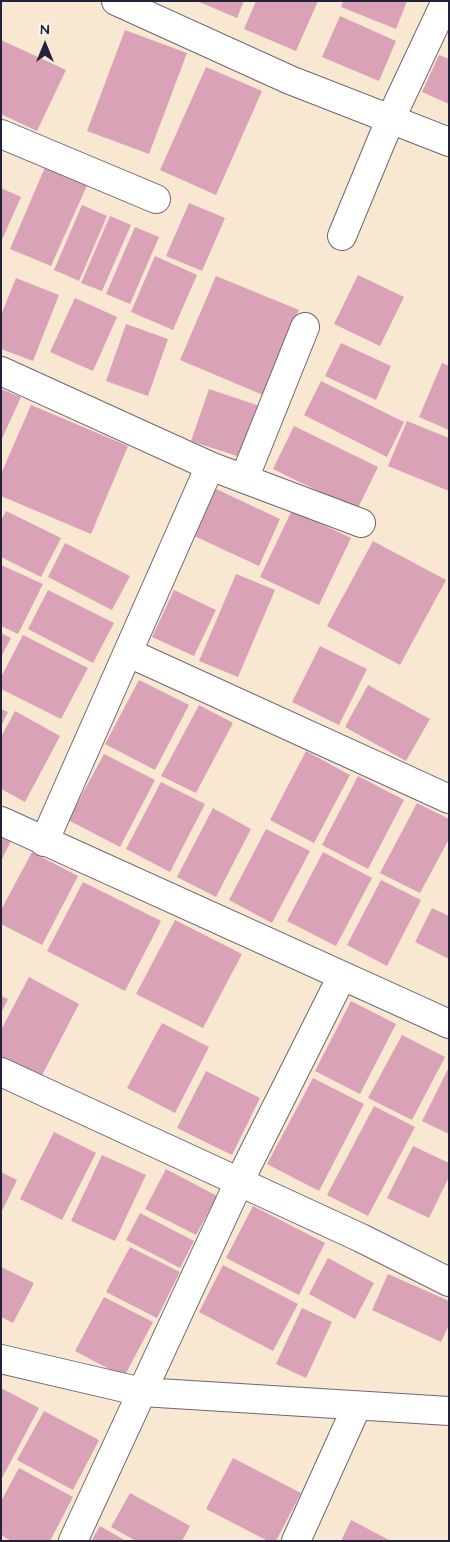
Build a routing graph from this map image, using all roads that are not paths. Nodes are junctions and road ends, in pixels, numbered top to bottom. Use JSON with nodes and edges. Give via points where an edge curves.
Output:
{"nodes":[{"id":1,"x":116,"y":1,"type":"edge"},
{"id":2,"x":446,"y":1,"type":"edge"},
{"id":3,"x":160,"y":10,"type":"edge"},
{"id":4,"x":390,"y":120,"type":"junction"},
{"id":5,"x":1,"y":134,"type":"edge"},
{"id":6,"x":449,"y":142,"type":"edge"},
{"id":7,"x":156,"y":200,"type":"dead end"},
{"id":8,"x":342,"y":236,"type":"dead end"},
{"id":9,"x":305,"y":327,"type":"dead end"},
{"id":10,"x":1,"y":371,"type":"edge"},
{"id":11,"x":210,"y":466,"type":"junction"},
{"id":12,"x":244,"y":479,"type":"junction"},
{"id":13,"x":361,"y":524,"type":"dead end"},
{"id":14,"x":129,"y":653,"type":"junction"},
{"id":15,"x":449,"y":799,"type":"edge"},
{"id":16,"x":1,"y":821,"type":"edge"},
{"id":17,"x":44,"y":842,"type":"junction"},
{"id":18,"x":342,"y":976,"type":"junction"},
{"id":19,"x":449,"y":1024,"type":"edge"},
{"id":20,"x":1,"y":1072,"type":"edge"},
{"id":21,"x":240,"y":1182,"type":"junction"},
{"id":22,"x":449,"y":1282,"type":"edge"},
{"id":23,"x":1,"y":1359,"type":"edge"},
{"id":24,"x":142,"y":1392,"type":"junction"},
{"id":25,"x":357,"y":1406,"type":"junction"},
{"id":26,"x":449,"y":1411,"type":"edge"},
{"id":27,"x":73,"y":1541,"type":"edge"},
{"id":28,"x":296,"y":1541,"type":"edge"}],
"edges":[{"from":1,"to":3,"type":"street"},
{"from":2,"to":4,"type":"street"},
{"from":3,"to":4,"type":"street","via":[[290,80]]},
{"from":4,"to":6,"type":"street"},
{"from":4,"to":8,"type":"street"},
{"from":5,"to":7,"type":"street"},
{"from":9,"to":12,"type":"street"},
{"from":10,"to":11,"type":"street"},
{"from":11,"to":12,"type":"street"},
{"from":11,"to":14,"type":"street"},
{"from":12,"to":13,"type":"street"},
{"from":14,"to":15,"type":"street"},
{"from":14,"to":17,"type":"street"},
{"from":16,"to":17,"type":"street"},
{"from":17,"to":18,"type":"street"},
{"from":18,"to":19,"type":"street"},
{"from":18,"to":21,"type":"street"},
{"from":20,"to":21,"type":"street"},
{"from":21,"to":22,"type":"street"},
{"from":21,"to":24,"type":"street"},
{"from":23,"to":24,"type":"street"},
{"from":24,"to":25,"type":"street"},
{"from":24,"to":27,"type":"street"},
{"from":25,"to":26,"type":"street"},
{"from":25,"to":28,"type":"street"}]}
